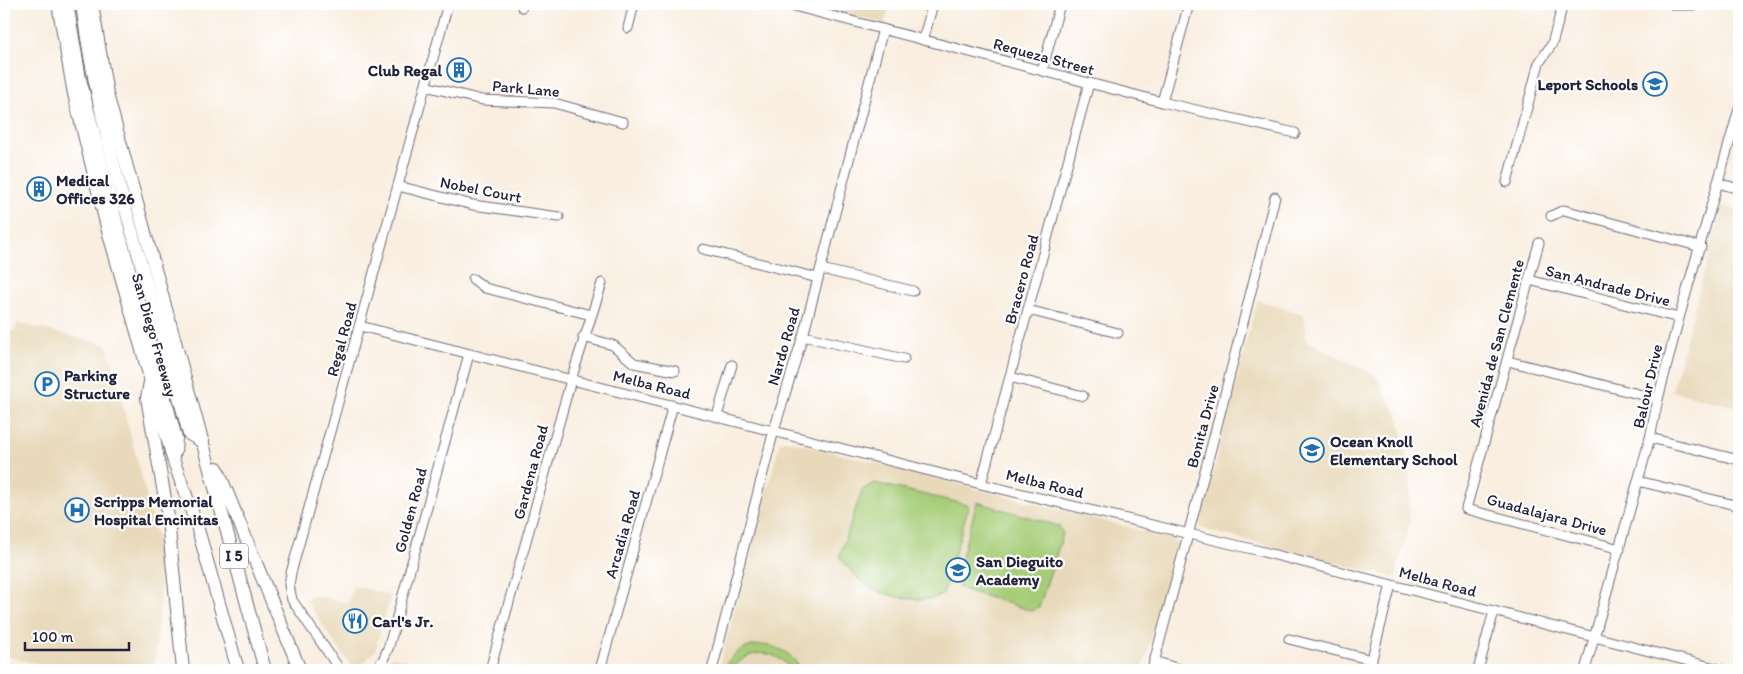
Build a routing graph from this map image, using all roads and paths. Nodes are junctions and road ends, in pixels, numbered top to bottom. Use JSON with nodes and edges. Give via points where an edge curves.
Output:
{"nodes":[{"id":1,"x":58,"y":4,"type":"edge"},
{"id":2,"x":67,"y":4,"type":"edge"},
{"id":3,"x":82,"y":4,"type":"edge"},
{"id":4,"x":92,"y":4,"type":"edge"},
{"id":5,"x":448,"y":4,"type":"edge"},
{"id":6,"x":634,"y":4,"type":"edge"},
{"id":7,"x":786,"y":4,"type":"edge"},
{"id":8,"x":933,"y":4,"type":"edge"},
{"id":9,"x":1060,"y":4,"type":"edge"},
{"id":10,"x":1188,"y":4,"type":"edge"},
{"id":11,"x":1563,"y":4,"type":"edge"},
{"id":12,"x":1674,"y":4,"type":"edge"},
{"id":13,"x":1694,"y":4,"type":"edge"},
{"id":14,"x":628,"y":28,"type":"dead end"},
{"id":15,"x":883,"y":29,"type":"junction"},
{"id":16,"x":923,"y":40,"type":"junction"},
{"id":17,"x":1042,"y":71,"type":"junction"},
{"id":18,"x":1089,"y":83,"type":"junction"},
{"id":19,"x":425,"y":86,"type":"junction"},
{"id":20,"x":1162,"y":102,"type":"junction"},
{"id":21,"x":1739,"y":109,"type":"edge"},
{"id":22,"x":623,"y":122,"type":"dead end"},
{"id":23,"x":1295,"y":133,"type":"dead end"},
{"id":24,"x":1508,"y":182,"type":"dead end"},
{"id":25,"x":1718,"y":183,"type":"junction"},
{"id":26,"x":398,"y":186,"type":"junction"},
{"id":27,"x":1739,"y":190,"type":"edge"},
{"id":28,"x":1275,"y":197,"type":"dead end"},
{"id":29,"x":559,"y":216,"type":"dead end"},
{"id":30,"x":1552,"y":216,"type":"dead end"},
{"id":31,"x":1539,"y":243,"type":"dead end"},
{"id":32,"x":1701,"y":246,"type":"junction"},
{"id":33,"x":703,"y":249,"type":"dead end"},
{"id":34,"x":819,"y":273,"type":"junction"},
{"id":35,"x":473,"y":279,"type":"dead end"},
{"id":36,"x":1528,"y":280,"type":"junction"},
{"id":37,"x":602,"y":283,"type":"dead end"},
{"id":38,"x":913,"y":291,"type":"dead end"},
{"id":39,"x":1028,"y":310,"type":"junction"},
{"id":40,"x":590,"y":315,"type":"junction"},
{"id":41,"x":1679,"y":318,"type":"junction"},
{"id":42,"x":360,"y":326,"type":"junction"},
{"id":43,"x":1118,"y":332,"type":"dead end"},
{"id":44,"x":803,"y":336,"type":"junction"},
{"id":45,"x":583,"y":337,"type":"junction"},
{"id":46,"x":469,"y":354,"type":"junction"},
{"id":47,"x":904,"y":359,"type":"dead end"},
{"id":48,"x":1508,"y":361,"type":"junction"},
{"id":49,"x":732,"y":365,"type":"dead end"},
{"id":50,"x":675,"y":371,"type":"dead end"},
{"id":51,"x":1010,"y":377,"type":"junction"},
{"id":52,"x":151,"y":380,"type":"junction"},
{"id":53,"x":571,"y":380,"type":"junction"},
{"id":54,"x":1083,"y":396,"type":"dead end"},
{"id":55,"x":1658,"y":398,"type":"junction"},
{"id":56,"x":673,"y":405,"type":"junction"},
{"id":57,"x":717,"y":416,"type":"junction"},
{"id":58,"x":196,"y":417,"type":"junction"},
{"id":59,"x":774,"y":430,"type":"junction"},
{"id":60,"x":1650,"y":438,"type":"junction"},
{"id":61,"x":203,"y":442,"type":"junction"},
{"id":62,"x":1739,"y":460,"type":"edge"},
{"id":63,"x":174,"y":462,"type":"junction"},
{"id":64,"x":1638,"y":482,"type":"junction"},
{"id":65,"x":982,"y":484,"type":"junction"},
{"id":66,"x":1739,"y":506,"type":"edge"},
{"id":67,"x":1466,"y":509,"type":"joint"},
{"id":68,"x":1189,"y":534,"type":"junction"},
{"id":69,"x":1620,"y":549,"type":"junction"},
{"id":70,"x":1391,"y":584,"type":"junction"},
{"id":71,"x":1494,"y":612,"type":"junction"},
{"id":72,"x":1594,"y":636,"type":"junction"},
{"id":73,"x":1289,"y":639,"type":"dead end"},
{"id":74,"x":1372,"y":660,"type":"junction"},
{"id":75,"x":1153,"y":666,"type":"edge"},
{"id":76,"x":183,"y":670,"type":"edge"},
{"id":77,"x":238,"y":670,"type":"edge"},
{"id":78,"x":265,"y":670,"type":"edge"},
{"id":79,"x":300,"y":670,"type":"edge"},
{"id":80,"x":340,"y":670,"type":"edge"},
{"id":81,"x":374,"y":670,"type":"edge"},
{"id":82,"x":490,"y":670,"type":"edge"},
{"id":83,"x":600,"y":670,"type":"edge"},
{"id":84,"x":712,"y":670,"type":"edge"},
{"id":85,"x":1182,"y":670,"type":"edge"},
{"id":86,"x":1369,"y":670,"type":"edge"},
{"id":87,"x":1478,"y":670,"type":"edge"},
{"id":88,"x":1585,"y":670,"type":"edge"},
{"id":89,"x":1723,"y":670,"type":"edge"}],
"edges":[{"from":1,"to":52,"type":"highway","name":"San Diego Freeway","number":"I 5","via":[[87,147]]},
{"from":2,"to":63,"type":"highway","via":[[83,88],[117,225],[176,438]]},
{"from":3,"to":61,"type":"highway","via":[[98,105],[157,319],[189,434]]},
{"from":4,"to":58,"type":"highway","name":"San Diego Freeway","number":"I 5","via":[[108,94]]},
{"from":5,"to":19,"type":"street","name":"Regal Road"},
{"from":6,"to":14,"type":"street"},
{"from":7,"to":15,"type":"street","name":"Requeza Street"},
{"from":8,"to":16,"type":"street"},
{"from":9,"to":17,"type":"street"},
{"from":10,"to":20,"type":"street"},
{"from":11,"to":24,"type":"street","via":[[1552,44],[1539,63]]},
{"from":12,"to":13,"type":"main road"},
{"from":15,"to":16,"type":"street","name":"Requeza Street"},
{"from":15,"to":34,"type":"street","name":"Nardo Road"},
{"from":16,"to":17,"type":"street","name":"Requeza Street"},
{"from":17,"to":18,"type":"street","name":"Requeza Street"},
{"from":18,"to":20,"type":"street","name":"Requeza Street"},
{"from":18,"to":39,"type":"street","name":"Bracero Road"},
{"from":19,"to":22,"type":"street","name":"Park Lane","via":[[482,100],[554,103]]},
{"from":19,"to":26,"type":"street","name":"Regal Road"},
{"from":20,"to":23,"type":"street","name":"Requeza Street"},
{"from":21,"to":25,"type":"street","name":"Balour Drive"},
{"from":25,"to":27,"type":"street"},
{"from":25,"to":32,"type":"street","name":"Balour Drive"},
{"from":26,"to":29,"type":"street","name":"Nobel Court","via":[[473,205]]},
{"from":26,"to":42,"type":"street","name":"Regal Road"},
{"from":28,"to":68,"type":"street","name":"Bonita Drive"},
{"from":30,"to":32,"type":"street","via":[[1564,210]]},
{"from":31,"to":36,"type":"street","name":"Avenida de San Clemente"},
{"from":32,"to":41,"type":"street","name":"Balour Drive"},
{"from":33,"to":34,"type":"street"},
{"from":34,"to":38,"type":"street"},
{"from":34,"to":44,"type":"street","name":"Nardo Road"},
{"from":35,"to":40,"type":"street","via":[[485,288]]},
{"from":36,"to":41,"type":"street","name":"San Andrade Drive"},
{"from":36,"to":48,"type":"street","name":"Avenida de San Clemente"},
{"from":37,"to":40,"type":"street","name":"Gardena Road"},
{"from":39,"to":43,"type":"street"},
{"from":39,"to":51,"type":"street","name":"Bracero Road"},
{"from":40,"to":45,"type":"street","name":"Gardena Road"},
{"from":41,"to":55,"type":"street","name":"Balour Drive"},
{"from":42,"to":46,"type":"street","name":"Melba Road"},
{"from":42,"to":80,"type":"street","name":"Regal Road","via":[[289,585],[292,600]]},
{"from":44,"to":47,"type":"street"},
{"from":44,"to":59,"type":"street","name":"Nardo Road"},
{"from":45,"to":50,"type":"street","via":[[613,345],[634,363]]},
{"from":45,"to":53,"type":"street","name":"Gardena Road"},
{"from":46,"to":53,"type":"street","name":"Melba Road"},
{"from":46,"to":81,"type":"street","name":"Golden Road","via":[[389,646]]},
{"from":48,"to":55,"type":"street"},
{"from":48,"to":67,"type":"street","name":"Avenida de San Clemente"},
{"from":49,"to":57,"type":"street"},
{"from":51,"to":54,"type":"street"},
{"from":51,"to":65,"type":"street","name":"Bracero Road"},
{"from":52,"to":63,"type":"highway","name":"San Diego Freeway","number":"I 5"},
{"from":52,"to":76,"type":"highway","via":[[146,398],[167,510]]},
{"from":53,"to":56,"type":"street","name":"Melba Road"},
{"from":53,"to":82,"type":"street","name":"Gardena Road"},
{"from":55,"to":60,"type":"street","name":"Balour Drive"},
{"from":56,"to":57,"type":"street","name":"Melba Road"},
{"from":56,"to":83,"type":"street","name":"Arcadia Road"},
{"from":57,"to":59,"type":"street","name":"Melba Road"},
{"from":58,"to":61,"type":"highway","name":"San Diego Freeway","number":"I 5"},
{"from":58,"to":79,"type":"highway"},
{"from":59,"to":65,"type":"street","name":"Melba Road"},
{"from":59,"to":84,"type":"street","name":"Nardo Road"},
{"from":60,"to":62,"type":"street"},
{"from":60,"to":64,"type":"street","name":"Balour Drive"},
{"from":61,"to":78,"type":"highway","name":"San Diego Freeway","number":"I 5"},
{"from":63,"to":77,"type":"highway","name":"San Diego Freeway","number":"I 5","via":[[198,526]]},
{"from":64,"to":66,"type":"street"},
{"from":64,"to":69,"type":"street","name":"Balour Drive"},
{"from":65,"to":68,"type":"street","name":"Melba Road"},
{"from":67,"to":69,"type":"street","name":"Guadalajara Drive"},
{"from":68,"to":70,"type":"street","name":"Melba Road"},
{"from":68,"to":75,"type":"street","name":"Bonita Drive"},
{"from":69,"to":72,"type":"street","name":"Balour Drive"},
{"from":70,"to":71,"type":"street","name":"Melba Road"},
{"from":70,"to":74,"type":"street"},
{"from":71,"to":72,"type":"street","name":"Melba Road"},
{"from":71,"to":87,"type":"street"},
{"from":72,"to":88,"type":"street","name":"Balour Drive"},
{"from":72,"to":89,"type":"street","name":"Melba Road"},
{"from":73,"to":74,"type":"street"},
{"from":74,"to":86,"type":"street"},
{"from":75,"to":85,"type":"street","name":"Bonita Drive"}]}
